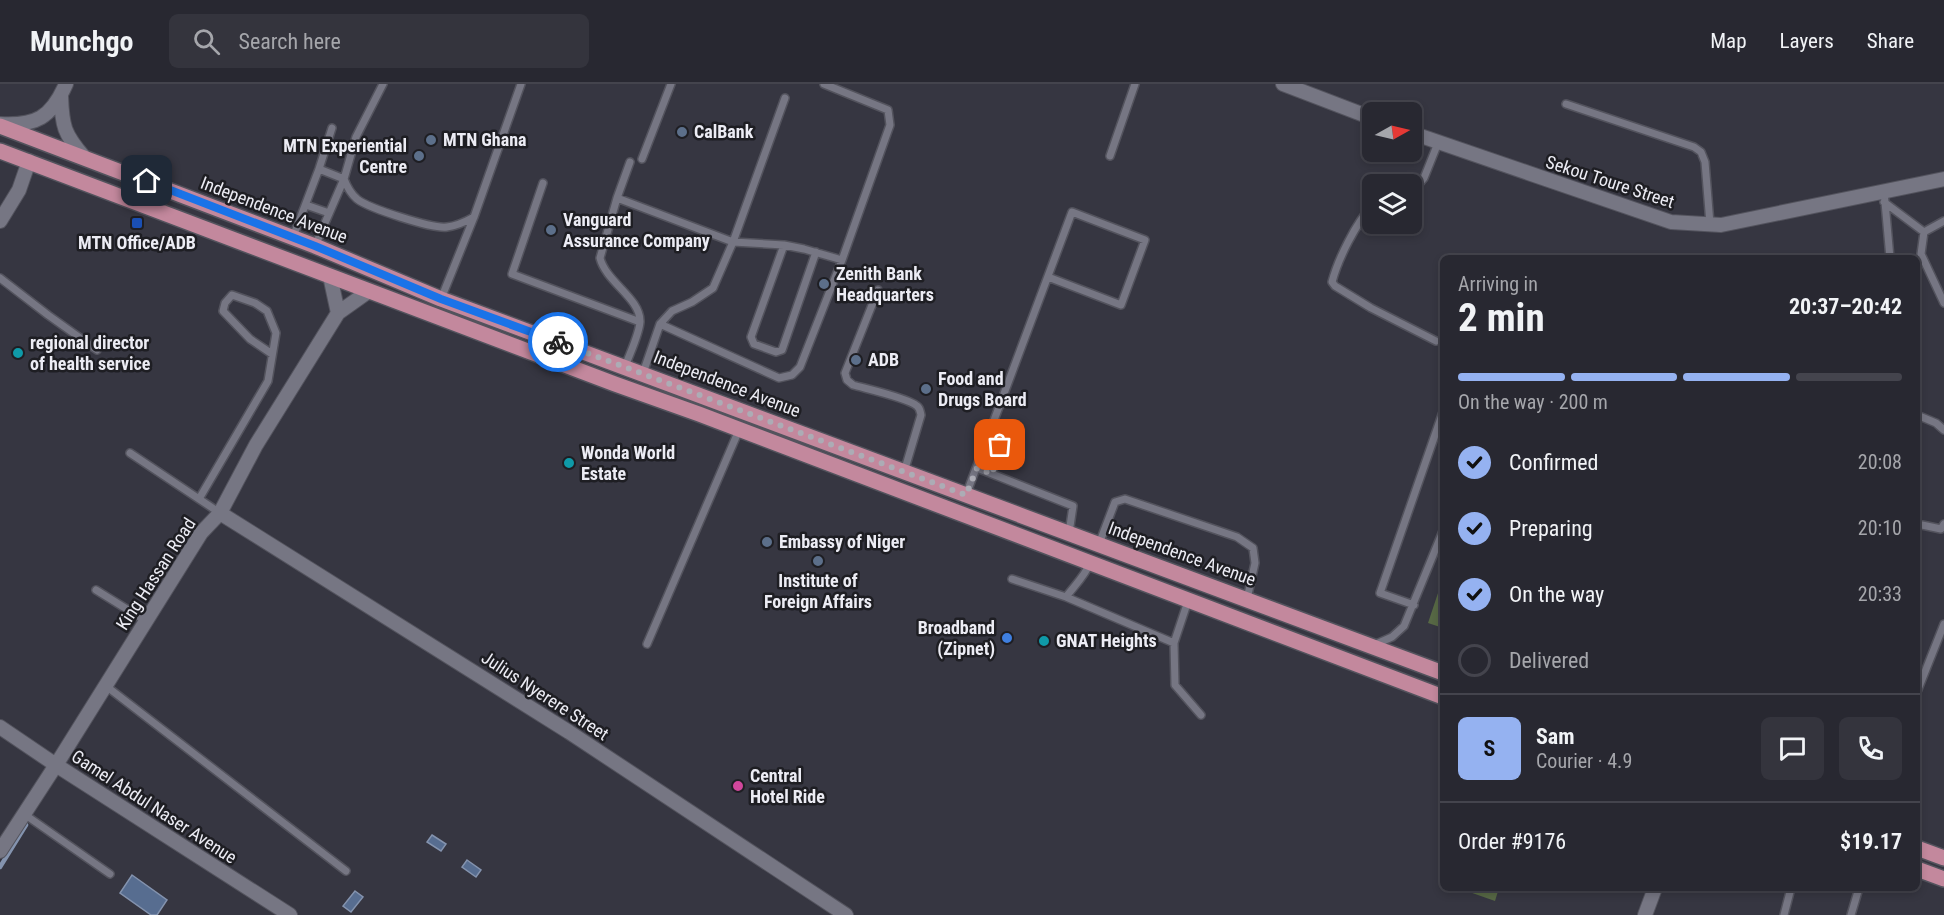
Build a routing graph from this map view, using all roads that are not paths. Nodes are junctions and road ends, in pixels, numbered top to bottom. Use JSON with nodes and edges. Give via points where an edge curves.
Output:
{"nodes":[{"id":1,"x":383,"y":84,"type":"edge"},
{"id":2,"x":521,"y":84,"type":"edge"},
{"id":3,"x":671,"y":84,"type":"edge"},
{"id":4,"x":824,"y":84,"type":"edge"},
{"id":5,"x":1135,"y":84,"type":"edge"},
{"id":6,"x":1283,"y":84,"type":"edge"},
{"id":7,"x":64,"y":90,"type":"edge"},
{"id":8,"x":785,"y":98,"type":"dead end"},
{"id":9,"x":1566,"y":104,"type":"dead end"},
{"id":10,"x":1362,"y":114,"type":"edge"},
{"id":11,"x":0,"y":125,"type":"edge"},
{"id":12,"x":332,"y":128,"type":"dead end"},
{"id":13,"x":1422,"y":137,"type":"edge"},
{"id":14,"x":1438,"y":143,"type":"junction"},
{"id":15,"x":0,"y":151,"type":"edge"},
{"id":16,"x":1110,"y":156,"type":"dead end"},
{"id":17,"x":84,"y":157,"type":"junction"},
{"id":18,"x":642,"y":159,"type":"dead end"},
{"id":19,"x":29,"y":161,"type":"junction"},
{"id":20,"x":630,"y":162,"type":"dead end"},
{"id":21,"x":319,"y":169,"type":"junction"},
{"id":22,"x":344,"y":179,"type":"junction"},
{"id":23,"x":1944,"y":179,"type":"edge"},
{"id":24,"x":1422,"y":180,"type":"edge"},
{"id":25,"x":543,"y":183,"type":"dead end"},
{"id":26,"x":1884,"y":196,"type":"junction"},
{"id":27,"x":617,"y":198,"type":"junction"},
{"id":28,"x":306,"y":205,"type":"junction"},
{"id":29,"x":329,"y":213,"type":"junction"},
{"id":30,"x":474,"y":218,"type":"junction"},
{"id":31,"x":1362,"y":220,"type":"edge"},
{"id":32,"x":0,"y":221,"type":"edge"},
{"id":33,"x":1944,"y":221,"type":"edge"},
{"id":34,"x":1710,"y":225,"type":"junction"},
{"id":35,"x":1923,"y":232,"type":"junction"},
{"id":36,"x":293,"y":237,"type":"junction"},
{"id":37,"x":733,"y":243,"type":"junction"},
{"id":38,"x":784,"y":245,"type":"junction"},
{"id":39,"x":315,"y":246,"type":"junction"},
{"id":40,"x":816,"y":252,"type":"junction"},
{"id":41,"x":1890,"y":255,"type":"edge"},
{"id":42,"x":842,"y":260,"type":"junction"},
{"id":43,"x":330,"y":276,"type":"junction"},
{"id":44,"x":1048,"y":277,"type":"junction"},
{"id":45,"x":0,"y":278,"type":"edge"},
{"id":46,"x":878,"y":290,"type":"dead end"},
{"id":47,"x":369,"y":291,"type":"junction"},
{"id":48,"x":441,"y":299,"type":"junction"},
{"id":49,"x":1944,"y":303,"type":"edge"},
{"id":50,"x":338,"y":314,"type":"junction"},
{"id":51,"x":640,"y":322,"type":"junction"},
{"id":52,"x":660,"y":324,"type":"junction"},
{"id":53,"x":1436,"y":341,"type":"dead end"},
{"id":54,"x":97,"y":350,"type":"dead end"},
{"id":55,"x":272,"y":354,"type":"junction"},
{"id":56,"x":625,"y":367,"type":"junction"},
{"id":57,"x":643,"y":373,"type":"junction"},
{"id":58,"x":1920,"y":416,"type":"edge"},
{"id":59,"x":1440,"y":421,"type":"edge"},
{"id":60,"x":739,"y":430,"type":"junction"},
{"id":61,"x":1944,"y":430,"type":"edge"},
{"id":62,"x":1000,"y":445,"type":"dead end"},
{"id":63,"x":130,"y":453,"type":"dead end"},
{"id":64,"x":977,"y":468,"type":"junction"},
{"id":65,"x":904,"y":472,"type":"junction"},
{"id":66,"x":992,"y":474,"type":"junction"},
{"id":67,"x":966,"y":495,"type":"junction"},
{"id":68,"x":199,"y":499,"type":"junction"},
{"id":69,"x":220,"y":513,"type":"junction"},
{"id":70,"x":1944,"y":524,"type":"edge"},
{"id":71,"x":1922,"y":525,"type":"dead end"},
{"id":72,"x":1069,"y":533,"type":"junction"},
{"id":73,"x":1440,"y":539,"type":"edge"},
{"id":74,"x":1099,"y":544,"type":"junction"},
{"id":75,"x":1090,"y":563,"type":"junction"},
{"id":76,"x":1012,"y":579,"type":"dead end"},
{"id":77,"x":96,"y":590,"type":"dead end"},
{"id":78,"x":1066,"y":597,"type":"junction"},
{"id":79,"x":1247,"y":599,"type":"junction"},
{"id":80,"x":1188,"y":601,"type":"junction"},
{"id":81,"x":1414,"y":605,"type":"junction"},
{"id":82,"x":146,"y":621,"type":"junction"},
{"id":83,"x":1944,"y":624,"type":"edge"},
{"id":84,"x":1174,"y":643,"type":"junction"},
{"id":85,"x":647,"y":644,"type":"dead end"},
{"id":86,"x":1373,"y":646,"type":"junction"},
{"id":87,"x":1440,"y":672,"type":"edge"},
{"id":88,"x":1920,"y":684,"type":"edge"},
{"id":89,"x":106,"y":686,"type":"junction"},
{"id":90,"x":1440,"y":696,"type":"edge"},
{"id":91,"x":1201,"y":715,"type":"dead end"},
{"id":92,"x":0,"y":727,"type":"edge"},
{"id":93,"x":56,"y":765,"type":"junction"},
{"id":94,"x":24,"y":814,"type":"junction"},
{"id":95,"x":1920,"y":849,"type":"edge"},
{"id":96,"x":0,"y":851,"type":"edge"},
{"id":97,"x":1944,"y":858,"type":"edge"},
{"id":98,"x":1920,"y":870,"type":"edge"},
{"id":99,"x":346,"y":871,"type":"dead end"},
{"id":100,"x":110,"y":874,"type":"dead end"},
{"id":101,"x":1944,"y":879,"type":"edge"},
{"id":102,"x":1654,"y":891,"type":"edge"},
{"id":103,"x":1790,"y":891,"type":"edge"},
{"id":104,"x":1858,"y":891,"type":"edge"},
{"id":105,"x":290,"y":915,"type":"edge"},
{"id":106,"x":846,"y":915,"type":"edge"},
{"id":107,"x":1645,"y":915,"type":"edge"},
{"id":108,"x":1784,"y":915,"type":"edge"},
{"id":109,"x":1851,"y":915,"type":"edge"}],
"edges":[{"from":1,"to":22,"type":"lane","via":[[356,137]]},
{"from":2,"to":30,"type":"lane"},
{"from":3,"to":18,"type":"lane"},
{"from":4,"to":42,"type":"lane","via":[[888,110],[890,125]]},
{"from":5,"to":16,"type":"lane"},
{"from":6,"to":10,"type":"street"},
{"from":7,"to":11,"type":"street","via":[[46,114],[35,121]]},
{"from":7,"to":17,"type":"street","via":[[64,130]]},
{"from":8,"to":37,"type":"lane"},
{"from":9,"to":34,"type":"lane","via":[[1701,152]]},
{"from":11,"to":17,"type":"main road","name":"Independence Avenue"},
{"from":12,"to":21,"type":"lane"},
{"from":13,"to":14,"type":"street","name":"Sekou Toure Street"},
{"from":14,"to":24,"type":"lane"},
{"from":14,"to":34,"type":"street","name":"Sekou Toure Street","via":[[1671,222]]},
{"from":15,"to":19,"type":"main road"},
{"from":17,"to":36,"type":"main road","name":"Independence Avenue"},
{"from":19,"to":32,"type":"street","via":[[19,190]]},
{"from":19,"to":43,"type":"main road"},
{"from":20,"to":27,"type":"lane"},
{"from":21,"to":22,"type":"lane"},
{"from":21,"to":28,"type":"lane"},
{"from":22,"to":29,"type":"lane"},
{"from":22,"to":30,"type":"lane","via":[[358,200],[423,225],[445,228]]},
{"from":23,"to":26,"type":"street","name":"Sekou Toure Street"},
{"from":25,"to":51,"type":"lane","via":[[512,274]]},
{"from":26,"to":34,"type":"street","name":"Sekou Toure Street"},
{"from":26,"to":35,"type":"lane"},
{"from":26,"to":41,"type":"lane"},
{"from":27,"to":37,"type":"lane"},
{"from":27,"to":51,"type":"lane","via":[[600,258],[610,279],[638,312]]},
{"from":28,"to":29,"type":"lane"},
{"from":28,"to":36,"type":"lane"},
{"from":29,"to":39,"type":"lane"},
{"from":30,"to":48,"type":"lane"},
{"from":31,"to":53,"type":"lane","via":[[1332,282],[1371,308]]},
{"from":33,"to":35,"type":"lane"},
{"from":35,"to":49,"type":"lane","via":[[1921,254]]},
{"from":36,"to":39,"type":"main road","name":"Independence Avenue"},
{"from":37,"to":38,"type":"lane"},
{"from":37,"to":52,"type":"lane","via":[[713,288],[672,311]]},
{"from":38,"to":40,"type":"lane"},
{"from":38,"to":40,"type":"lane","via":[[751,338],[754,344],[776,352],[782,350]]},
{"from":39,"to":48,"type":"main road","name":"Independence Avenue"},
{"from":40,"to":42,"type":"lane"},
{"from":42,"to":52,"type":"lane","via":[[800,367],[792,375],[779,378]]},
{"from":43,"to":47,"type":"main road"},
{"from":43,"to":50,"type":"street"},
{"from":44,"to":44,"type":"lane","via":[[1120,305],[1145,240],[1072,212]]},
{"from":44,"to":64,"type":"lane"},
{"from":45,"to":54,"type":"lane"},
{"from":46,"to":65,"type":"lane","via":[[845,373],[853,385],[904,400],[920,409]]},
{"from":47,"to":50,"type":"street","name":"King Hassan Road"},
{"from":47,"to":60,"type":"main road"},
{"from":48,"to":56,"type":"main road","name":"Independence Avenue"},
{"from":50,"to":69,"type":"street","name":"King Hassan Road","via":[[256,445]]},
{"from":51,"to":56,"type":"lane"},
{"from":52,"to":57,"type":"lane"},
{"from":55,"to":55,"type":"lane","via":[[276,333],[267,311],[232,295],[223,311],[250,339]]},
{"from":55,"to":68,"type":"lane","via":[[268,381]]},
{"from":56,"to":57,"type":"main road","name":"Independence Avenue"},
{"from":57,"to":65,"type":"main road","name":"Independence Avenue"},
{"from":58,"to":61,"type":"lane"},
{"from":59,"to":81,"type":"lane","via":[[1380,593]]},
{"from":60,"to":75,"type":"main road"},
{"from":60,"to":85,"type":"lane"},
{"from":62,"to":66,"type":"lane"},
{"from":63,"to":68,"type":"lane"},
{"from":64,"to":66,"type":"lane"},
{"from":64,"to":67,"type":"lane"},
{"from":65,"to":67,"type":"main road","name":"Independence Avenue"},
{"from":66,"to":72,"type":"lane","via":[[1073,506]]},
{"from":67,"to":72,"type":"main road","name":"Independence Avenue"},
{"from":68,"to":69,"type":"lane"},
{"from":69,"to":82,"type":"street","name":"King Hassan Road","via":[[201,533]]},
{"from":69,"to":106,"type":"street","name":"Julius Nyerere Street","via":[[568,732]]},
{"from":70,"to":71,"type":"lane","via":[[1941,529]]},
{"from":72,"to":74,"type":"main road","name":"Independence Avenue"},
{"from":73,"to":81,"type":"lane"},
{"from":74,"to":79,"type":"main road","name":"Independence Avenue"},
{"from":74,"to":79,"type":"lane","via":[[1114,502],[1125,499],[1237,537],[1253,548],[1255,563]]},
{"from":75,"to":78,"type":"lane"},
{"from":75,"to":80,"type":"main road"},
{"from":76,"to":78,"type":"lane"},
{"from":77,"to":82,"type":"lane"},
{"from":78,"to":84,"type":"lane"},
{"from":79,"to":86,"type":"main road","name":"Independence Avenue"},
{"from":80,"to":84,"type":"lane"},
{"from":80,"to":90,"type":"main road"},
{"from":81,"to":86,"type":"lane","via":[[1404,626]]},
{"from":82,"to":89,"type":"street","name":"King Hassan Road"},
{"from":83,"to":88,"type":"lane"},
{"from":84,"to":91,"type":"lane","via":[[1175,685]]},
{"from":86,"to":87,"type":"main road","name":"Independence Avenue"},
{"from":89,"to":93,"type":"street","name":"King Hassan Road"},
{"from":89,"to":99,"type":"lane"},
{"from":92,"to":93,"type":"street","name":"Gamel Abdul Naser Avenue"},
{"from":93,"to":94,"type":"street","name":"King Hassan Road"},
{"from":93,"to":105,"type":"street","name":"Gamel Abdul Naser Avenue"},
{"from":94,"to":96,"type":"street","name":"King Hassan Road"},
{"from":94,"to":100,"type":"lane"},
{"from":95,"to":97,"type":"main road"},
{"from":98,"to":101,"type":"main road"},
{"from":102,"to":107,"type":"street"},
{"from":103,"to":108,"type":"lane"},
{"from":104,"to":109,"type":"lane"}]}
